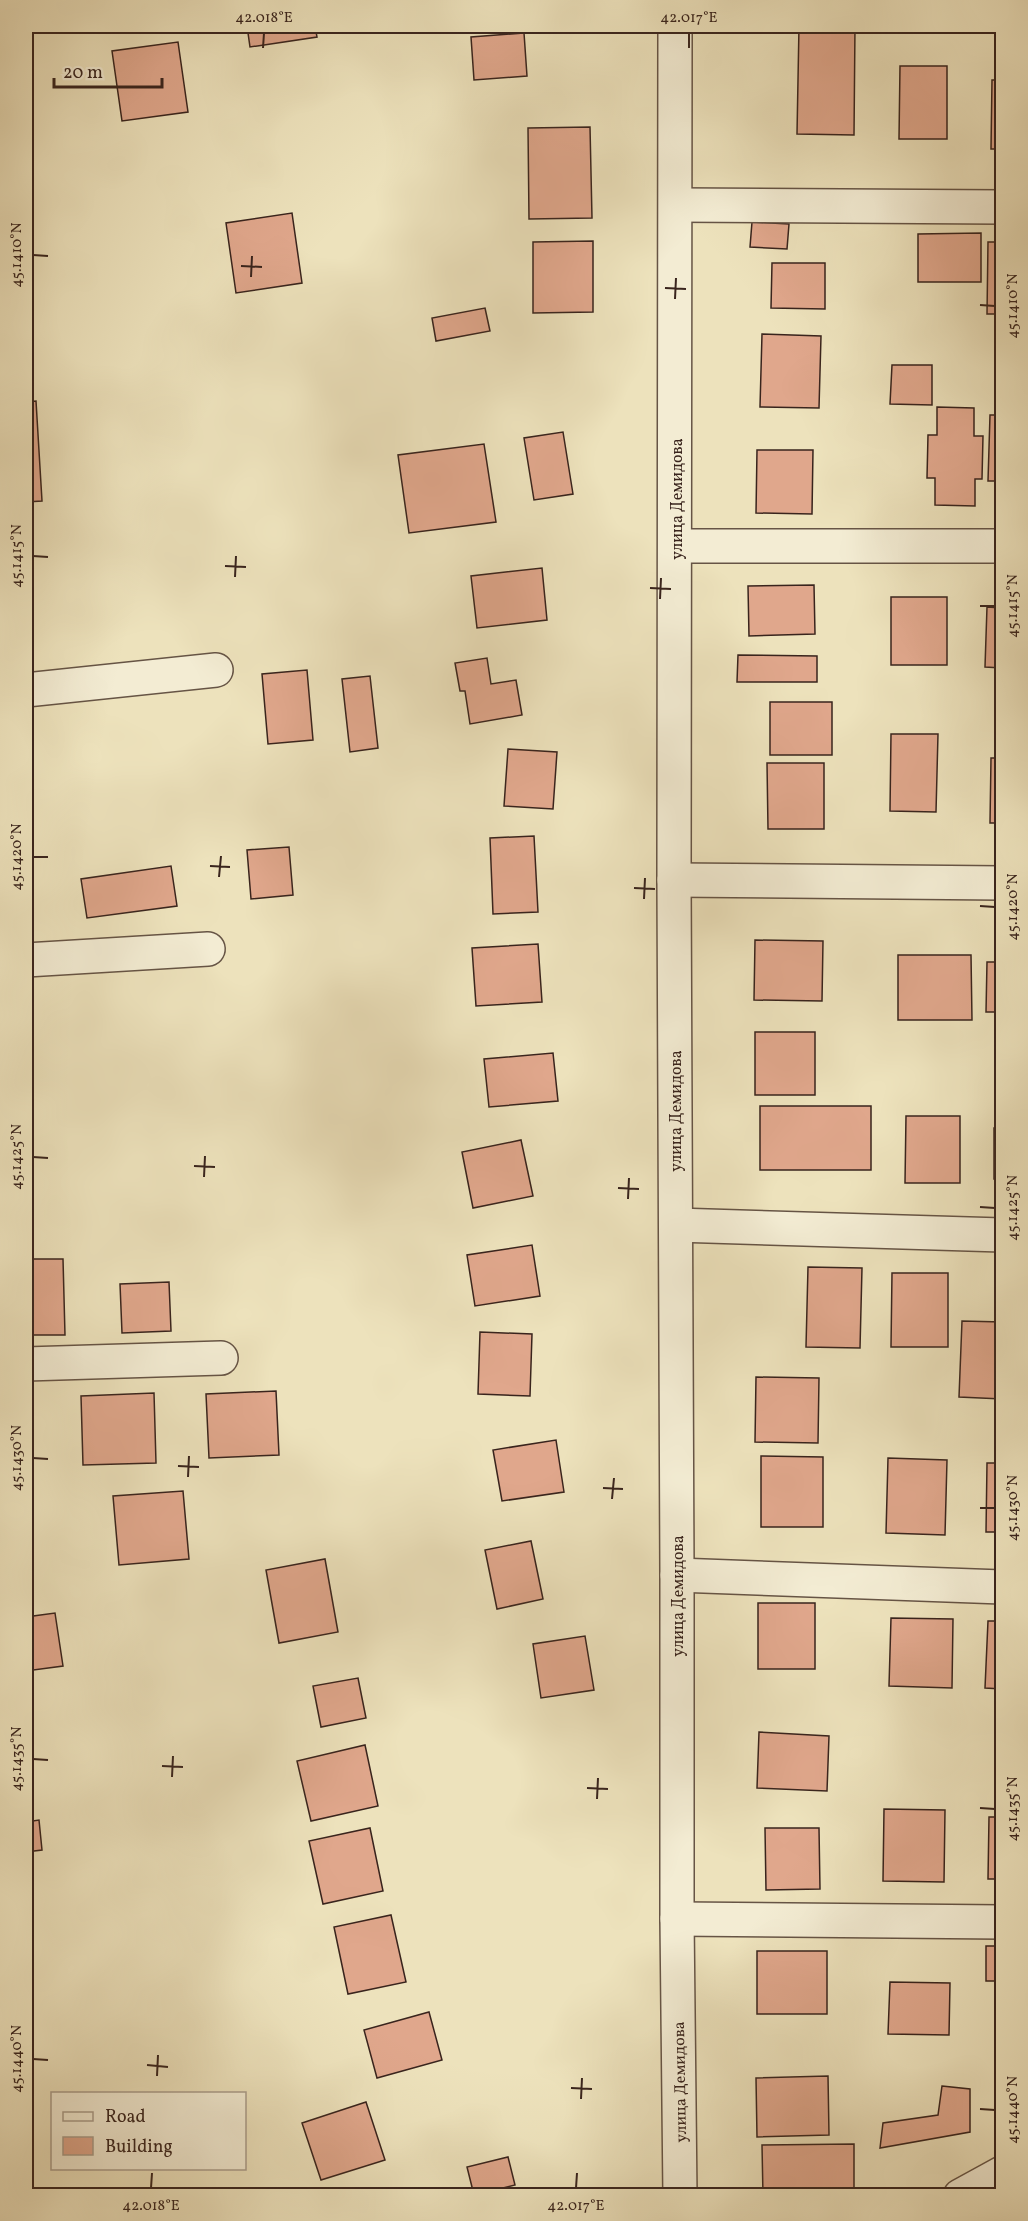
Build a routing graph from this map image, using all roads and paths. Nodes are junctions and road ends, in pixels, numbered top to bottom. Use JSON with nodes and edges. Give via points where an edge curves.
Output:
{"nodes":[{"id":1,"x":675,"y":26,"type":"edge"},
{"id":2,"x":676,"y":205,"type":"junction"},
{"id":3,"x":1002,"y":207,"type":"edge"},
{"id":4,"x":676,"y":546,"type":"junction"},
{"id":5,"x":1002,"y":546,"type":"edge"},
{"id":6,"x":216,"y":670,"type":"dead end"},
{"id":7,"x":26,"y":690,"type":"edge"},
{"id":8,"x":674,"y":880,"type":"junction"},
{"id":9,"x":1002,"y":883,"type":"edge"},
{"id":10,"x":208,"y":949,"type":"dead end"},
{"id":11,"x":26,"y":960,"type":"edge"},
{"id":12,"x":676,"y":1225,"type":"junction"},
{"id":13,"x":1002,"y":1235,"type":"edge"},
{"id":14,"x":221,"y":1358,"type":"dead end"},
{"id":15,"x":26,"y":1364,"type":"edge"},
{"id":16,"x":677,"y":1575,"type":"junction"},
{"id":17,"x":1002,"y":1587,"type":"edge"},
{"id":18,"x":677,"y":1919,"type":"junction"},
{"id":19,"x":1002,"y":1922,"type":"edge"},
{"id":20,"x":1002,"y":2173,"type":"edge"},
{"id":21,"x":680,"y":2196,"type":"edge"},
{"id":22,"x":960,"y":2196,"type":"edge"}],
"edges":[{"from":1,"to":2,"type":"street","name":"улица Демидова"},
{"from":2,"to":3,"type":"street"},
{"from":2,"to":4,"type":"street","name":"улица Демидова"},
{"from":4,"to":5,"type":"street"},
{"from":4,"to":8,"type":"street","name":"улица Демидова"},
{"from":6,"to":7,"type":"street"},
{"from":8,"to":9,"type":"street"},
{"from":8,"to":12,"type":"street","name":"улица Демидова"},
{"from":10,"to":11,"type":"street"},
{"from":12,"to":13,"type":"street"},
{"from":12,"to":16,"type":"street","name":"улица Демидова"},
{"from":14,"to":15,"type":"street"},
{"from":16,"to":17,"type":"street"},
{"from":16,"to":18,"type":"street","name":"улица Демидова"},
{"from":18,"to":19,"type":"street"},
{"from":18,"to":21,"type":"street","name":"улица Демидова"},
{"from":20,"to":22,"type":"street"}]}
